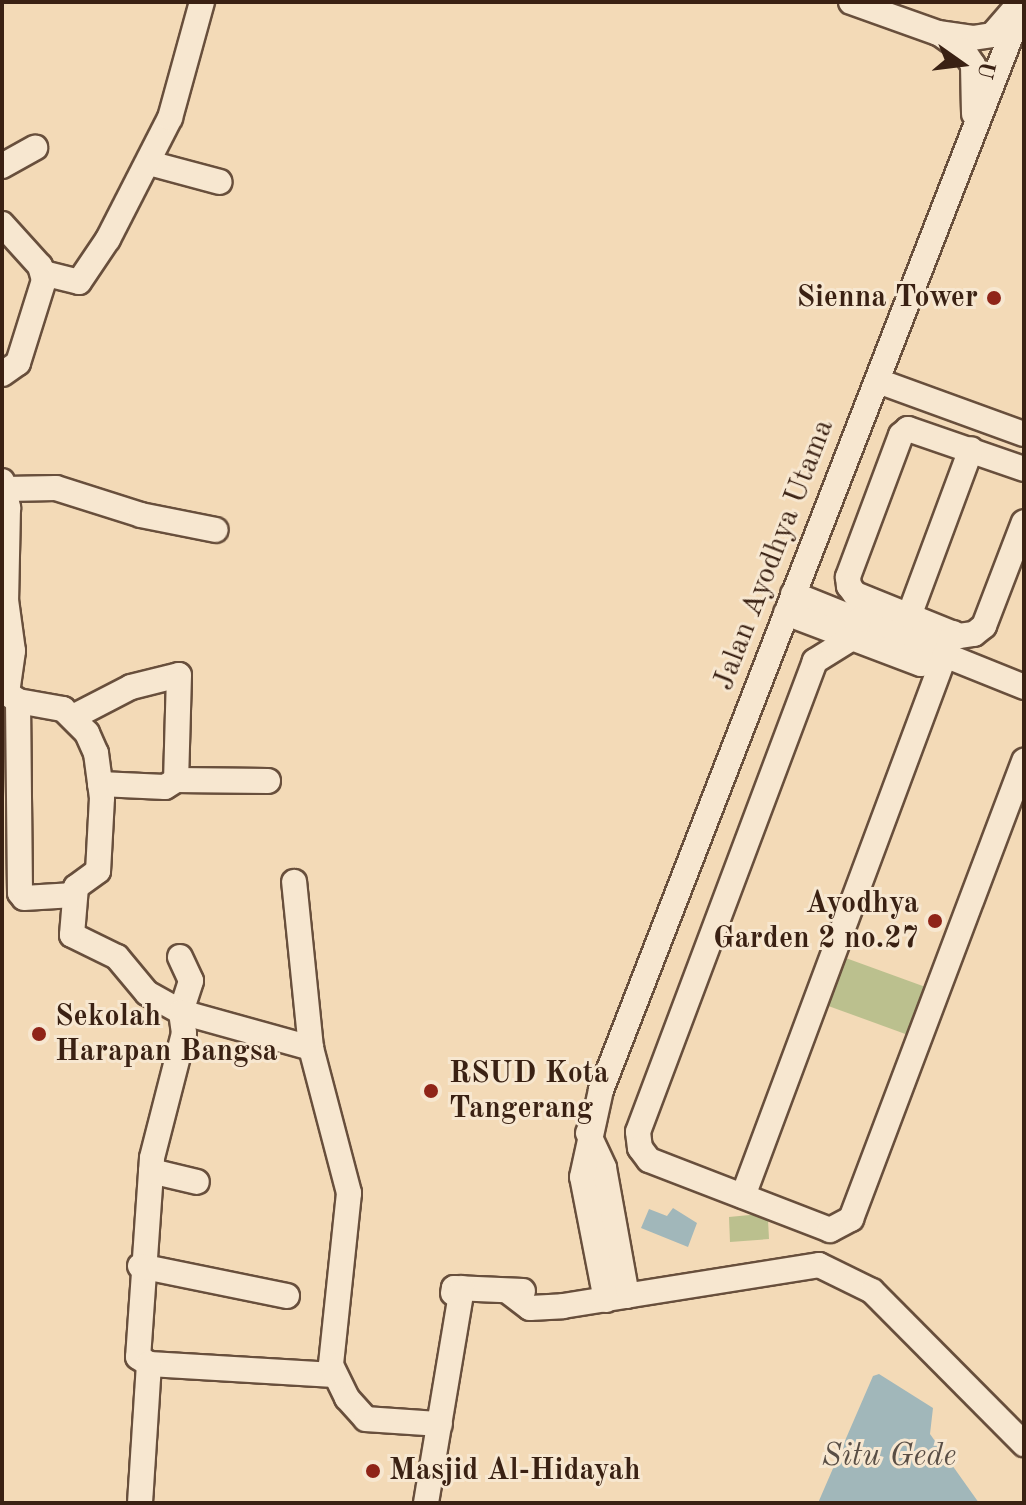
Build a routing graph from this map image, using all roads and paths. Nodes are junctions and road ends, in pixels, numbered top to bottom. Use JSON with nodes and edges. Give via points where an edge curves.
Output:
{"nodes":[{"id":1,"x":202,"y":2,"type":"edge"},
{"id":2,"x":851,"y":2,"type":"edge"},
{"id":3,"x":1022,"y":2,"type":"edge"},
{"id":4,"x":938,"y":33,"type":"junction"},
{"id":5,"x":976,"y":128,"type":"junction"},
{"id":6,"x":35,"y":148,"type":"dead end"},
{"id":7,"x":149,"y":163,"type":"junction"},
{"id":8,"x":2,"y":166,"type":"edge"},
{"id":9,"x":220,"y":182,"type":"dead end"},
{"id":10,"x":2,"y":224,"type":"edge"},
{"id":11,"x":43,"y":273,"type":"junction"},
{"id":12,"x":2,"y":374,"type":"edge"},
{"id":13,"x":878,"y":381,"type":"junction"},
{"id":14,"x":1024,"y":434,"type":"edge"},
{"id":15,"x":971,"y":449,"type":"junction"},
{"id":16,"x":1024,"y":469,"type":"edge"},
{"id":17,"x":4,"y":485,"type":"edge"},
{"id":18,"x":1024,"y":522,"type":"edge"},
{"id":19,"x":216,"y":530,"type":"dead end"},
{"id":20,"x":789,"y":603,"type":"junction"},
{"id":21,"x":909,"y":616,"type":"junction"},
{"id":22,"x":855,"y":629,"type":"junction"},
{"id":23,"x":953,"y":633,"type":"junction"},
{"id":24,"x":944,"y":659,"type":"junction"},
{"id":25,"x":1024,"y":687,"type":"edge"},
{"id":26,"x":18,"y":701,"type":"junction"},
{"id":27,"x":73,"y":717,"type":"junction"},
{"id":28,"x":1024,"y":761,"type":"edge"},
{"id":29,"x":176,"y":780,"type":"junction"},
{"id":30,"x":268,"y":781,"type":"dead end"},
{"id":31,"x":100,"y":784,"type":"junction"},
{"id":32,"x":294,"y":882,"type":"dead end"},
{"id":33,"x":74,"y":895,"type":"junction"},
{"id":34,"x":180,"y":957,"type":"dead end"},
{"id":35,"x":181,"y":1012,"type":"junction"},
{"id":36,"x":311,"y":1048,"type":"junction"},
{"id":37,"x":151,"y":1171,"type":"junction"},
{"id":38,"x":197,"y":1182,"type":"dead end"},
{"id":39,"x":743,"y":1196,"type":"junction"},
{"id":40,"x":140,"y":1266,"type":"junction"},
{"id":41,"x":287,"y":1296,"type":"dead end"},
{"id":42,"x":607,"y":1299,"type":"junction"},
{"id":43,"x":149,"y":1364,"type":"junction"},
{"id":44,"x":335,"y":1375,"type":"junction"},
{"id":45,"x":440,"y":1424,"type":"junction"},
{"id":46,"x":1024,"y":1444,"type":"edge"},
{"id":47,"x":140,"y":1503,"type":"edge"},
{"id":48,"x":426,"y":1503,"type":"edge"}],
"edges":[{"from":1,"to":7,"type":"street","via":[[170,118]]},
{"from":2,"to":4,"type":"street"},
{"from":3,"to":4,"type":"street","via":[[992,35]]},
{"from":3,"to":5,"type":"street","name":"Jalan Ayodhya Utama"},
{"from":4,"to":5,"type":"street","via":[[963,50],[973,65]]},
{"from":5,"to":13,"type":"street","name":"Jalan Ayodhya Utama"},
{"from":6,"to":8,"type":"street"},
{"from":7,"to":9,"type":"street"},
{"from":7,"to":11,"type":"street","via":[[85,278],[79,282]]},
{"from":10,"to":11,"type":"street"},
{"from":11,"to":12,"type":"street","via":[[39,308],[18,363]]},
{"from":13,"to":14,"type":"street"},
{"from":13,"to":20,"type":"street","name":"Jalan Ayodhya Utama"},
{"from":15,"to":16,"type":"street"},
{"from":15,"to":21,"type":"street"},
{"from":15,"to":21,"type":"street","via":[[918,429],[901,435],[853,563],[848,577],[855,594]]},
{"from":17,"to":19,"type":"street","via":[[56,488],[141,515]]},
{"from":17,"to":26,"type":"street","via":[[6,600],[13,651],[7,693]]},
{"from":18,"to":23,"type":"street","via":[[984,626],[974,634]]},
{"from":20,"to":22,"type":"street"},
{"from":20,"to":42,"type":"street","name":"Jalan Ayodhya Utama","via":[[588,1133],[604,1168]]},
{"from":21,"to":23,"type":"street"},
{"from":22,"to":24,"type":"street","via":[[928,647]]},
{"from":22,"to":39,"type":"street","via":[[815,661],[638,1132],[649,1160]]},
{"from":23,"to":24,"type":"street"},
{"from":24,"to":25,"type":"street"},
{"from":24,"to":39,"type":"street"},
{"from":26,"to":27,"type":"street","via":[[50,704]]},
{"from":26,"to":33,"type":"street","via":[[20,893],[24,898]]},
{"from":27,"to":29,"type":"street","via":[[131,687],[179,675]]},
{"from":27,"to":31,"type":"street","via":[[96,753]]},
{"from":28,"to":39,"type":"street","via":[[851,1219],[830,1230]]},
{"from":29,"to":30,"type":"street"},
{"from":29,"to":31,"type":"street","via":[[165,787]]},
{"from":31,"to":33,"type":"street","via":[[98,871],[76,887]]},
{"from":32,"to":36,"type":"street"},
{"from":33,"to":35,"type":"street","via":[[74,938],[117,957],[147,993]]},
{"from":34,"to":35,"type":"street","via":[[191,981]]},
{"from":35,"to":36,"type":"street"},
{"from":35,"to":37,"type":"street","via":[[184,1033],[158,1119]]},
{"from":36,"to":44,"type":"street","via":[[349,1193],[330,1351]]},
{"from":37,"to":38,"type":"street"},
{"from":37,"to":40,"type":"street"},
{"from":40,"to":41,"type":"street"},
{"from":40,"to":43,"type":"street","via":[[138,1357]]},
{"from":42,"to":45,"type":"street","via":[[530,1308],[510,1293],[458,1288]]},
{"from":42,"to":46,"type":"street","via":[[790,1266],[819,1265],[846,1273],[872,1291]]},
{"from":43,"to":44,"type":"street"},
{"from":43,"to":47,"type":"street"},
{"from":44,"to":45,"type":"street","via":[[357,1414],[366,1419]]},
{"from":45,"to":48,"type":"street"}]}
